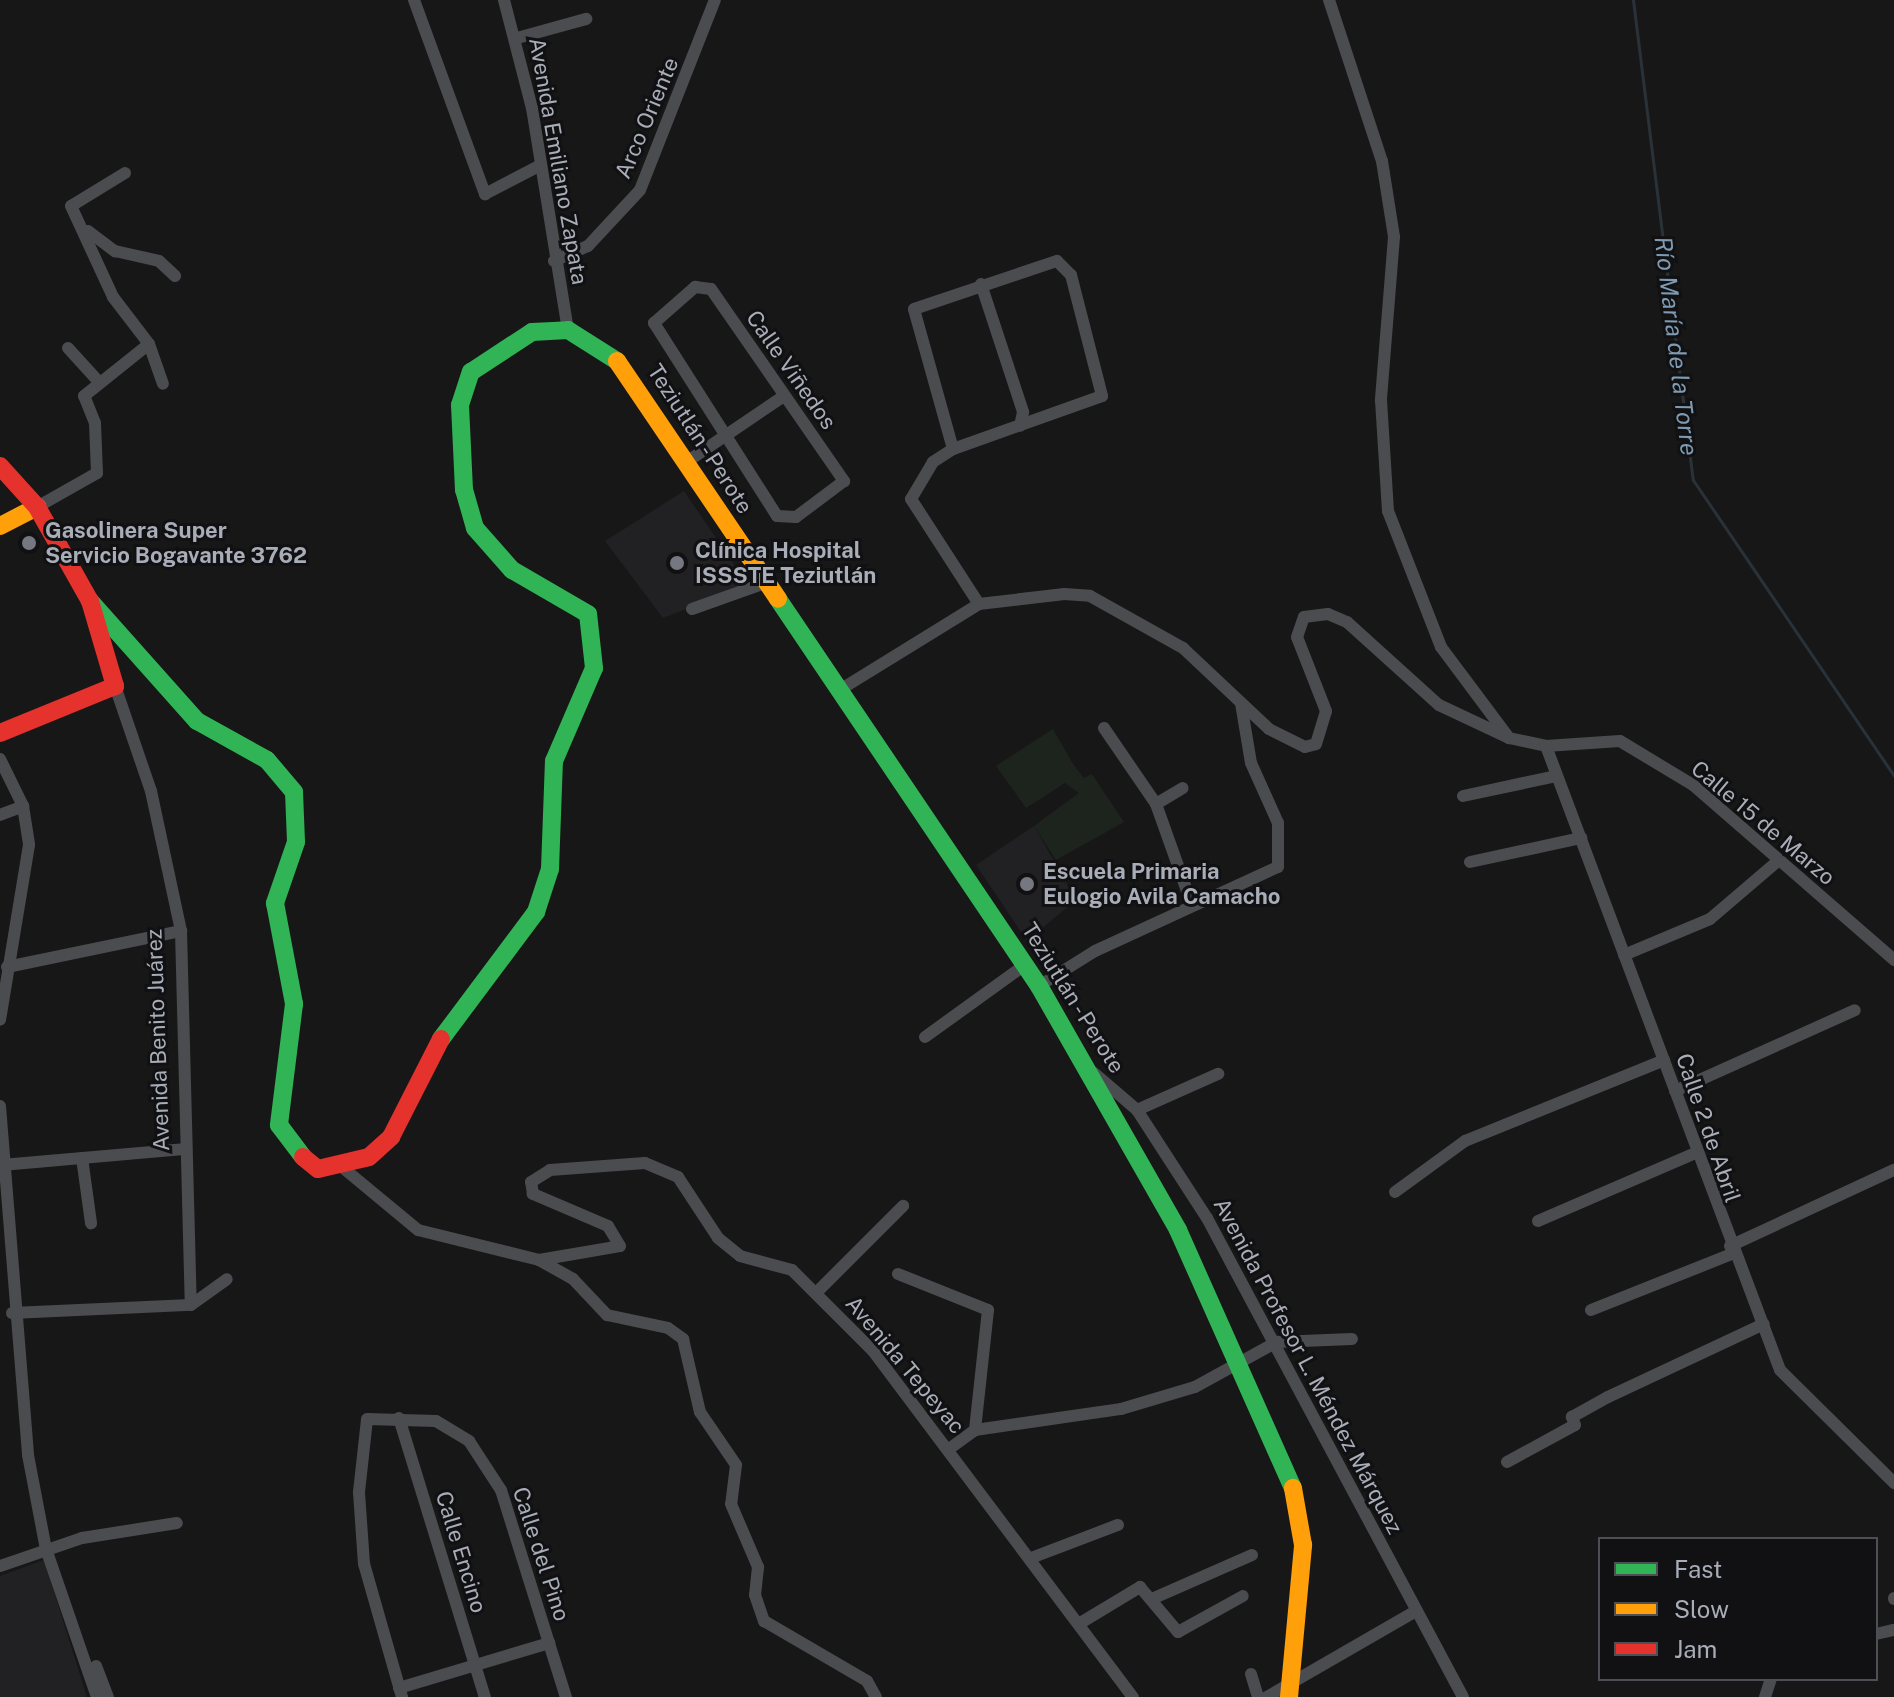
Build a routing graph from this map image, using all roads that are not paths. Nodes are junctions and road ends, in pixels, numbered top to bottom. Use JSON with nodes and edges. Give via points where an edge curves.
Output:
{"nodes":[{"id":1,"x":414,"y":0,"type":"edge"},
{"id":2,"x":504,"y":0,"type":"edge"},
{"id":3,"x":715,"y":0,"type":"edge"},
{"id":4,"x":1329,"y":0,"type":"edge"},
{"id":5,"x":586,"y":19,"type":"dead end"},
{"id":6,"x":517,"y":38,"type":"junction"},
{"id":7,"x":539,"y":166,"type":"junction"},
{"id":8,"x":125,"y":173,"type":"dead end"},
{"id":9,"x":83,"y":226,"type":"junction"},
{"id":10,"x":554,"y":261,"type":"junction"},
{"id":11,"x":175,"y":276,"type":"dead end"},
{"id":12,"x":981,"y":284,"type":"junction"},
{"id":13,"x":568,"y":330,"type":"junction"},
{"id":14,"x":149,"y":344,"type":"junction"},
{"id":15,"x":68,"y":348,"type":"dead end"},
{"id":16,"x":98,"y":381,"type":"junction"},
{"id":17,"x":163,"y":384,"type":"dead end"},
{"id":18,"x":784,"y":396,"type":"junction"},
{"id":19,"x":1020,"y":426,"type":"junction"},
{"id":20,"x":726,"y":438,"type":"junction"},
{"id":21,"x":953,"y":449,"type":"junction"},
{"id":22,"x":685,"y":463,"type":"junction"},
{"id":23,"x":0,"y":466,"type":"edge"},
{"id":24,"x":37,"y":507,"type":"junction"},
{"id":25,"x":0,"y":526,"type":"edge"},
{"id":26,"x":765,"y":583,"type":"junction"},
{"id":27,"x":90,"y":601,"type":"junction"},
{"id":28,"x":979,"y":604,"type":"junction"},
{"id":29,"x":692,"y":609,"type":"dead end"},
{"id":30,"x":115,"y":686,"type":"junction"},
{"id":31,"x":838,"y":691,"type":"junction"},
{"id":32,"x":1241,"y":703,"type":"junction"},
{"id":33,"x":1104,"y":728,"type":"dead end"},
{"id":34,"x":0,"y":733,"type":"edge"},
{"id":35,"x":1509,"y":738,"type":"junction"},
{"id":36,"x":1546,"y":746,"type":"junction"},
{"id":37,"x":0,"y":759,"type":"edge"},
{"id":38,"x":1556,"y":776,"type":"junction"},
{"id":39,"x":1183,"y":788,"type":"dead end"},
{"id":40,"x":1463,"y":796,"type":"dead end"},
{"id":41,"x":1156,"y":804,"type":"junction"},
{"id":42,"x":23,"y":806,"type":"junction"},
{"id":43,"x":0,"y":815,"type":"edge"},
{"id":44,"x":1581,"y":838,"type":"junction"},
{"id":45,"x":1778,"y":861,"type":"junction"},
{"id":46,"x":1470,"y":862,"type":"dead end"},
{"id":47,"x":1192,"y":905,"type":"junction"},
{"id":48,"x":181,"y":931,"type":"junction"},
{"id":49,"x":6,"y":941,"type":"edge"},
{"id":50,"x":1624,"y":955,"type":"junction"},
{"id":51,"x":1894,"y":960,"type":"edge"},
{"id":52,"x":1025,"y":965,"type":"junction"},
{"id":53,"x":7,"y":967,"type":"junction"},
{"id":54,"x":1039,"y":986,"type":"junction"},
{"id":55,"x":1855,"y":1010,"type":"dead end"},
{"id":56,"x":0,"y":1020,"type":"edge"},
{"id":57,"x":925,"y":1037,"type":"dead end"},
{"id":58,"x":1664,"y":1060,"type":"junction"},
{"id":59,"x":1093,"y":1072,"type":"junction"},
{"id":60,"x":1218,"y":1074,"type":"dead end"},
{"id":61,"x":1675,"y":1091,"type":"junction"},
{"id":62,"x":0,"y":1106,"type":"edge"},
{"id":63,"x":1137,"y":1110,"type":"junction"},
{"id":64,"x":186,"y":1149,"type":"junction"},
{"id":65,"x":1693,"y":1154,"type":"junction"},
{"id":66,"x":82,"y":1158,"type":"junction"},
{"id":67,"x":2,"y":1165,"type":"junction"},
{"id":68,"x":342,"y":1167,"type":"junction"},
{"id":69,"x":1894,"y":1170,"type":"edge"},
{"id":70,"x":1395,"y":1192,"type":"dead end"},
{"id":71,"x":903,"y":1206,"type":"dead end"},
{"id":72,"x":1538,"y":1221,"type":"dead end"},
{"id":73,"x":91,"y":1223,"type":"dead end"},
{"id":74,"x":3,"y":1230,"type":"edge"},
{"id":75,"x":1731,"y":1250,"type":"junction"},
{"id":76,"x":539,"y":1260,"type":"junction"},
{"id":77,"x":898,"y":1274,"type":"dead end"},
{"id":78,"x":227,"y":1279,"type":"dead end"},
{"id":79,"x":817,"y":1292,"type":"junction"},
{"id":80,"x":191,"y":1305,"type":"junction"},
{"id":81,"x":1591,"y":1310,"type":"dead end"},
{"id":82,"x":12,"y":1313,"type":"junction"},
{"id":83,"x":1764,"y":1324,"type":"junction"},
{"id":84,"x":1352,"y":1339,"type":"dead end"},
{"id":85,"x":1277,"y":1342,"type":"junction"},
{"id":86,"x":1236,"y":1363,"type":"junction"},
{"id":87,"x":399,"y":1418,"type":"junction"},
{"id":88,"x":975,"y":1430,"type":"junction"},
{"id":89,"x":949,"y":1449,"type":"junction"},
{"id":90,"x":1507,"y":1462,"type":"dead end"},
{"id":91,"x":1894,"y":1483,"type":"edge"},
{"id":92,"x":177,"y":1523,"type":"dead end"},
{"id":93,"x":1118,"y":1525,"type":"dead end"},
{"id":94,"x":46,"y":1549,"type":"junction"},
{"id":95,"x":1252,"y":1555,"type":"dead end"},
{"id":96,"x":1031,"y":1558,"type":"junction"},
{"id":97,"x":0,"y":1566,"type":"edge"},
{"id":98,"x":1243,"y":1596,"type":"dead end"},
{"id":99,"x":1154,"y":1598,"type":"junction"},
{"id":100,"x":1416,"y":1611,"type":"junction"},
{"id":101,"x":1082,"y":1622,"type":"junction"},
{"id":102,"x":73,"y":1623,"type":"junction"},
{"id":103,"x":549,"y":1643,"type":"junction"},
{"id":104,"x":473,"y":1662,"type":"junction"},
{"id":105,"x":1251,"y":1674,"type":"dead end"},
{"id":106,"x":1290,"y":1690,"type":"edge"},
{"id":107,"x":401,"y":1692,"type":"edge"},
{"id":108,"x":97,"y":1697,"type":"edge"},
{"id":109,"x":108,"y":1697,"type":"edge"},
{"id":110,"x":485,"y":1697,"type":"edge"},
{"id":111,"x":566,"y":1697,"type":"edge"},
{"id":112,"x":876,"y":1697,"type":"edge"},
{"id":113,"x":1133,"y":1697,"type":"edge"},
{"id":114,"x":1258,"y":1697,"type":"edge"},
{"id":115,"x":1267,"y":1697,"type":"edge"},
{"id":116,"x":1463,"y":1697,"type":"edge"}],
"edges":[{"from":1,"to":7,"type":"street","via":[[485,194]]},
{"from":2,"to":6,"type":"street","name":"Avenida Emiliano Zapata"},
{"from":3,"to":10,"type":"street","name":"Arco Oriente","via":[[640,190],[588,246]]},
{"from":4,"to":35,"type":"street","via":[[1382,161],[1394,237],[1381,400],[1388,511],[1441,647]]},
{"from":5,"to":6,"type":"street"},
{"from":6,"to":7,"type":"street","name":"Avenida Emiliano Zapata"},
{"from":7,"to":10,"type":"street","name":"Avenida Emiliano Zapata"},
{"from":8,"to":9,"type":"street","via":[[71,206]]},
{"from":9,"to":11,"type":"street","via":[[115,251],[159,261]]},
{"from":9,"to":14,"type":"street","via":[[113,297]]},
{"from":10,"to":13,"type":"street","name":"Avenida Emiliano Zapata"},
{"from":12,"to":19,"type":"street","via":[[1023,412]]},
{"from":12,"to":19,"type":"street","via":[[1057,261],[1071,275],[1104,389],[1095,402]]},
{"from":12,"to":21,"type":"street","via":[[914,309]]},
{"from":13,"to":22,"type":"main road","name":"Teziutlán - Perote","via":[[610,350]]},
{"from":13,"to":68,"type":"main road","via":[[532,332],[471,372],[457,435],[464,490],[491,554],[582,608],[596,640],[594,668],[554,761],[550,869],[536,912],[439,1041],[391,1137],[369,1157]]},
{"from":14,"to":16,"type":"street"},
{"from":14,"to":17,"type":"street"},
{"from":15,"to":16,"type":"street"},
{"from":16,"to":24,"type":"street","via":[[84,396],[95,423],[97,473]]},
{"from":18,"to":20,"type":"street"},
{"from":18,"to":20,"type":"street","name":"Calle Viñedos","via":[[844,481],[787,521]]},
{"from":18,"to":20,"type":"street","name":"Calle Viñedos","via":[[703,285],[654,323]]},
{"from":19,"to":21,"type":"street"},
{"from":20,"to":22,"type":"street"},
{"from":21,"to":28,"type":"street","via":[[933,462],[911,499]]},
{"from":22,"to":26,"type":"main road","name":"Teziutlán - Perote"},
{"from":23,"to":24,"type":"main road","name":"Avenida Benito Juárez"},
{"from":24,"to":25,"type":"main road"},
{"from":24,"to":27,"type":"main road","name":"Avenida Benito Juárez"},
{"from":26,"to":29,"type":"street"},
{"from":26,"to":31,"type":"main road","name":"Teziutlán - Perote"},
{"from":27,"to":30,"type":"main road","name":"Avenida Benito Juárez"},
{"from":27,"to":68,"type":"main road","via":[[197,721],[267,760],[294,792],[296,842],[275,903],[294,1004],[279,1125],[286,1143],[318,1169]]},
{"from":28,"to":31,"type":"street"},
{"from":28,"to":32,"type":"street","via":[[1090,596],[1183,648]]},
{"from":30,"to":34,"type":"main road"},
{"from":30,"to":48,"type":"street","name":"Avenida Benito Juárez","via":[[151,791]]},
{"from":31,"to":52,"type":"main road","name":"Teziutlán - Perote"},
{"from":32,"to":35,"type":"street","name":"Calle 15 de Marzo","via":[[1305,747],[1316,744],[1326,711],[1297,637],[1304,617],[1328,614],[1347,622],[1439,705]]},
{"from":32,"to":47,"type":"street","via":[[1251,763],[1278,823],[1278,867]]},
{"from":33,"to":41,"type":"street"},
{"from":35,"to":36,"type":"street","name":"Calle 15 de Marzo"},
{"from":36,"to":38,"type":"street","name":"Calle 2 de Abril"},
{"from":36,"to":45,"type":"street","name":"Calle 15 de Marzo","via":[[1620,741],[1693,785]]},
{"from":37,"to":42,"type":"street"},
{"from":38,"to":40,"type":"street"},
{"from":38,"to":44,"type":"street","name":"Calle 2 de Abril"},
{"from":39,"to":41,"type":"street"},
{"from":41,"to":47,"type":"street"},
{"from":42,"to":43,"type":"street"},
{"from":42,"to":49,"type":"street","via":[[29,845]]},
{"from":44,"to":46,"type":"street"},
{"from":44,"to":50,"type":"street","name":"Calle 2 de Abril"},
{"from":45,"to":50,"type":"street","via":[[1710,919]]},
{"from":45,"to":51,"type":"street","name":"Calle 15 de Marzo"},
{"from":47,"to":54,"type":"street"},
{"from":48,"to":53,"type":"street"},
{"from":48,"to":64,"type":"street","name":"Avenida Benito Juárez"},
{"from":49,"to":53,"type":"street"},
{"from":50,"to":58,"type":"street","name":"Calle 2 de Abril"},
{"from":52,"to":54,"type":"main road","name":"Teziutlán - Perote"},
{"from":52,"to":57,"type":"street"},
{"from":53,"to":56,"type":"street"},
{"from":54,"to":59,"type":"main road","name":"Teziutlán - Perote"},
{"from":55,"to":61,"type":"street"},
{"from":58,"to":61,"type":"street","name":"Calle 2 de Abril"},
{"from":58,"to":70,"type":"street","via":[[1465,1141]]},
{"from":59,"to":63,"type":"street","name":"Avenida Profesor L. Méndez Márquez"},
{"from":59,"to":86,"type":"main road","name":"Teziutlán - Perote","via":[[1178,1230]]},
{"from":60,"to":63,"type":"street"},
{"from":61,"to":65,"type":"street","name":"Calle 2 de Abril"},
{"from":62,"to":67,"type":"street"},
{"from":63,"to":85,"type":"street","name":"Avenida Profesor L. Méndez Márquez"},
{"from":64,"to":66,"type":"street"},
{"from":64,"to":80,"type":"street","name":"Avenida Benito Juárez"},
{"from":65,"to":72,"type":"street"},
{"from":65,"to":75,"type":"street","name":"Calle 2 de Abril"},
{"from":66,"to":67,"type":"street"},
{"from":66,"to":73,"type":"street"},
{"from":67,"to":74,"type":"street"},
{"from":68,"to":76,"type":"street","name":"Avenida Tepeyac","via":[[418,1230]]},
{"from":69,"to":75,"type":"street"},
{"from":71,"to":79,"type":"street"},
{"from":74,"to":82,"type":"street"},
{"from":75,"to":81,"type":"street"},
{"from":75,"to":83,"type":"street","name":"Calle 2 de Abril"},
{"from":76,"to":79,"type":"street","name":"Avenida Tepeyac","via":[[620,1246],[608,1226],[548,1207],[533,1194],[531,1182],[574,1164],[645,1163],[678,1177],[718,1238],[740,1256],[792,1270]]},
{"from":76,"to":112,"type":"street","via":[[573,1279],[607,1315],[668,1328],[683,1339],[700,1412],[736,1465],[731,1504],[758,1567],[755,1595],[764,1621],[867,1681]]},
{"from":77,"to":88,"type":"street","via":[[988,1310]]},
{"from":78,"to":80,"type":"street"},
{"from":79,"to":89,"type":"street","name":"Avenida Tepeyac"},
{"from":80,"to":82,"type":"street"},
{"from":82,"to":94,"type":"street"},
{"from":83,"to":90,"type":"street","via":[[1608,1397],[1572,1417],[1575,1425]]},
{"from":83,"to":91,"type":"street","name":"Calle 2 de Abril","via":[[1797,1393]]},
{"from":84,"to":85,"type":"street"},
{"from":85,"to":86,"type":"street"},
{"from":85,"to":100,"type":"street","name":"Avenida Profesor L. Méndez Márquez"},
{"from":86,"to":88,"type":"street","via":[[1195,1387],[1121,1409]]},
{"from":86,"to":106,"type":"main road","name":"Teziutlán - Perote","via":[[1291,1477],[1302,1525]]},
{"from":87,"to":103,"type":"street","name":"Calle del Pino","via":[[436,1421],[469,1441],[501,1490]]},
{"from":87,"to":104,"type":"street","name":"Calle Encino"},
{"from":87,"to":107,"type":"street","name":"Calle del Pino","via":[[367,1419],[359,1492],[364,1564]]},
{"from":88,"to":89,"type":"street"},
{"from":89,"to":96,"type":"street","name":"Avenida Tepeyac"},
{"from":92,"to":94,"type":"street"},
{"from":93,"to":96,"type":"street"},
{"from":94,"to":97,"type":"street"},
{"from":94,"to":102,"type":"street"},
{"from":95,"to":99,"type":"street"},
{"from":96,"to":101,"type":"street","name":"Avenida Tepeyac"},
{"from":98,"to":99,"type":"street","via":[[1178,1632]]},
{"from":99,"to":101,"type":"street","via":[[1140,1587]]},
{"from":100,"to":106,"type":"street"},
{"from":100,"to":116,"type":"street","name":"Avenida Profesor L. Méndez Márquez"},
{"from":101,"to":113,"type":"street","name":"Avenida Tepeyac"},
{"from":102,"to":108,"type":"street"},
{"from":102,"to":109,"type":"street"},
{"from":103,"to":104,"type":"street"},
{"from":103,"to":111,"type":"street","name":"Calle del Pino"},
{"from":104,"to":107,"type":"street"},
{"from":104,"to":110,"type":"street","name":"Calle Encino"},
{"from":105,"to":114,"type":"street"},
{"from":106,"to":115,"type":"street"}]}
